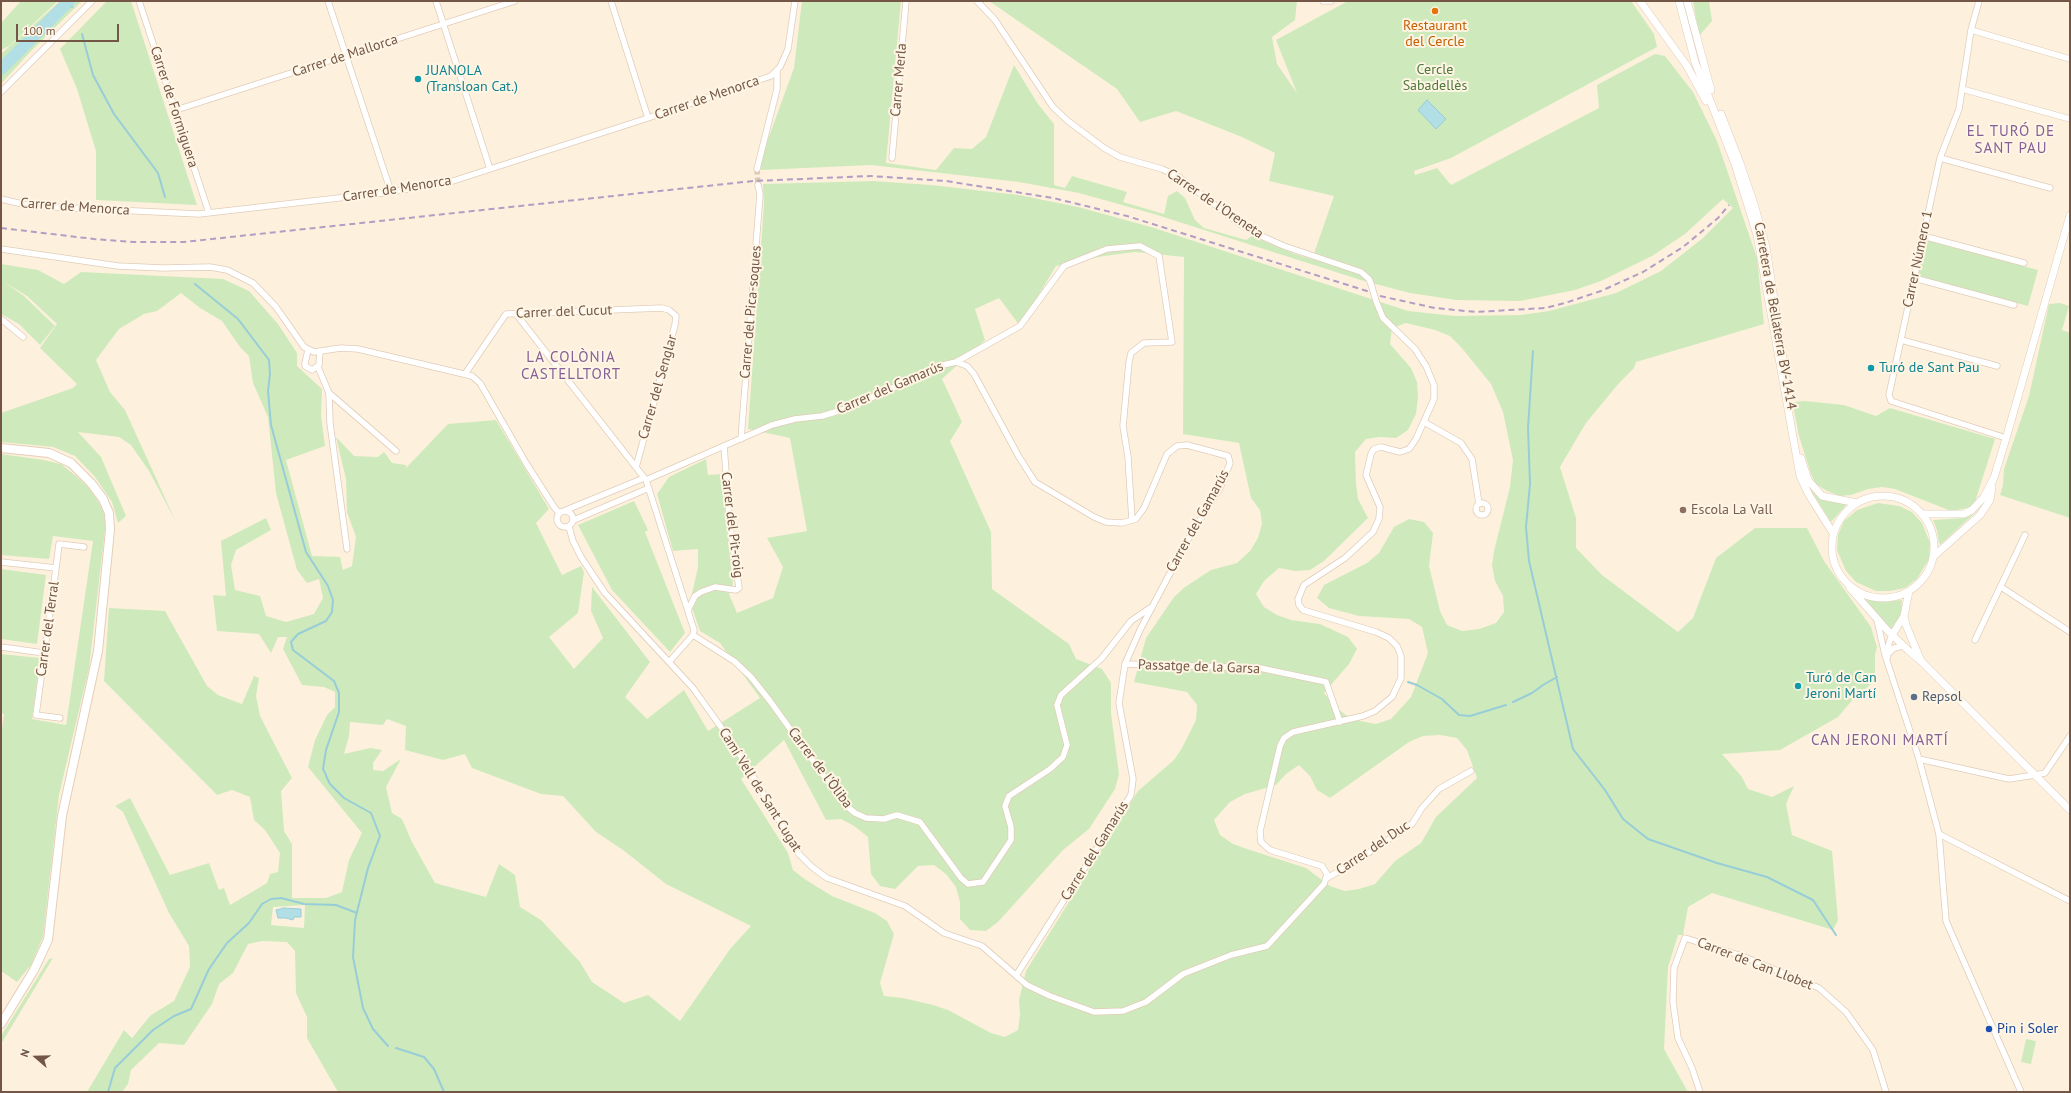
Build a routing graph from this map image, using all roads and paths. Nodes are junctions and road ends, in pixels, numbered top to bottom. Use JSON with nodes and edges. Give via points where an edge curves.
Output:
{"nodes":[{"id":1,"x":92,"y":1,"type":"edge"},
{"id":2,"x":139,"y":1,"type":"edge"},
{"id":3,"x":328,"y":1,"type":"edge"},
{"id":4,"x":436,"y":1,"type":"edge"},
{"id":5,"x":516,"y":1,"type":"edge"},
{"id":6,"x":611,"y":1,"type":"edge"},
{"id":7,"x":794,"y":1,"type":"edge"},
{"id":8,"x":906,"y":1,"type":"edge"},
{"id":9,"x":977,"y":1,"type":"edge"},
{"id":10,"x":1323,"y":1,"type":"edge"},
{"id":11,"x":1330,"y":1,"type":"edge"},
{"id":12,"x":1640,"y":1,"type":"edge"},
{"id":13,"x":1649,"y":1,"type":"edge"},
{"id":14,"x":1679,"y":1,"type":"edge"},
{"id":15,"x":1682,"y":1,"type":"edge"},
{"id":16,"x":1687,"y":1,"type":"edge"},
{"id":17,"x":1979,"y":1,"type":"edge"},
{"id":18,"x":1651,"y":17,"type":"junction"},
{"id":19,"x":443,"y":24,"type":"junction"},
{"id":20,"x":1971,"y":30,"type":"junction"},
{"id":21,"x":346,"y":55,"type":"junction"},
{"id":22,"x":2070,"y":59,"type":"edge"},
{"id":23,"x":776,"y":72,"type":"junction"},
{"id":24,"x":1962,"y":89,"type":"junction"},
{"id":25,"x":1711,"y":90,"type":"junction"},
{"id":26,"x":1,"y":92,"type":"edge"},
{"id":27,"x":176,"y":110,"type":"junction"},
{"id":28,"x":648,"y":118,"type":"junction"},
{"id":29,"x":2070,"y":119,"type":"edge"},
{"id":30,"x":1722,"y":131,"type":"junction"},
{"id":31,"x":892,"y":158,"type":"dead end"},
{"id":32,"x":1940,"y":158,"type":"junction"},
{"id":33,"x":490,"y":169,"type":"junction"},
{"id":34,"x":757,"y":169,"type":"tunnel mouth"},
{"id":35,"x":758,"y":185,"type":"tunnel mouth"},
{"id":36,"x":2050,"y":188,"type":"dead end"},
{"id":37,"x":391,"y":192,"type":"junction"},
{"id":38,"x":1,"y":199,"type":"edge"},
{"id":39,"x":209,"y":213,"type":"junction"},
{"id":40,"x":2070,"y":215,"type":"edge"},
{"id":41,"x":1923,"y":236,"type":"junction"},
{"id":42,"x":1,"y":249,"type":"edge"},
{"id":43,"x":2024,"y":263,"type":"dead end"},
{"id":44,"x":1914,"y":278,"type":"junction"},
{"id":45,"x":2014,"y":305,"type":"dead end"},
{"id":46,"x":669,"y":310,"type":"joint"},
{"id":47,"x":516,"y":314,"type":"junction"},
{"id":48,"x":1,"y":319,"type":"edge"},
{"id":49,"x":24,"y":338,"type":"dead end"},
{"id":50,"x":1900,"y":340,"type":"junction"},
{"id":51,"x":308,"y":350,"type":"junction"},
{"id":52,"x":320,"y":352,"type":"junction"},
{"id":53,"x":956,"y":362,"type":"junction"},
{"id":54,"x":1997,"y":366,"type":"dead end"},
{"id":55,"x":318,"y":367,"type":"junction"},
{"id":56,"x":465,"y":374,"type":"junction"},
{"id":57,"x":329,"y":393,"type":"junction"},
{"id":58,"x":1788,"y":404,"type":"junction"},
{"id":59,"x":1424,"y":422,"type":"junction"},
{"id":60,"x":2006,"y":438,"type":"junction"},
{"id":61,"x":741,"y":439,"type":"junction"},
{"id":62,"x":1795,"y":440,"type":"junction"},
{"id":63,"x":724,"y":446,"type":"junction"},
{"id":64,"x":1,"y":448,"type":"edge"},
{"id":65,"x":396,"y":451,"type":"dead end"},
{"id":66,"x":636,"y":466,"type":"junction"},
{"id":67,"x":1994,"y":478,"type":"junction"},
{"id":68,"x":645,"y":479,"type":"junction"},
{"id":69,"x":649,"y":488,"type":"junction"},
{"id":70,"x":1857,"y":503,"type":"junction"},
{"id":71,"x":1479,"y":504,"type":"dead end"},
{"id":72,"x":566,"y":510,"type":"junction"},
{"id":73,"x":559,"y":513,"type":"junction"},
{"id":74,"x":1923,"y":514,"type":"junction"},
{"id":75,"x":574,"y":520,"type":"junction"},
{"id":76,"x":1132,"y":520,"type":"junction"},
{"id":77,"x":569,"y":527,"type":"junction"},
{"id":78,"x":1833,"y":533,"type":"junction"},
{"id":79,"x":2025,"y":535,"type":"dead end"},
{"id":80,"x":84,"y":547,"type":"dead end"},
{"id":81,"x":347,"y":549,"type":"dead end"},
{"id":82,"x":1933,"y":557,"type":"junction"},
{"id":83,"x":1,"y":562,"type":"edge"},
{"id":84,"x":56,"y":568,"type":"junction"},
{"id":85,"x":1848,"y":585,"type":"junction"},
{"id":86,"x":2001,"y":587,"type":"junction"},
{"id":87,"x":1909,"y":591,"type":"junction"},
{"id":88,"x":1152,"y":607,"type":"junction"},
{"id":89,"x":688,"y":610,"type":"junction"},
{"id":90,"x":1904,"y":616,"type":"junction"},
{"id":91,"x":1877,"y":620,"type":"junction"},
{"id":92,"x":2070,"y":632,"type":"edge"},
{"id":93,"x":693,"y":635,"type":"junction"},
{"id":94,"x":1892,"y":635,"type":"junction"},
{"id":95,"x":1975,"y":640,"type":"dead end"},
{"id":96,"x":1904,"y":646,"type":"junction"},
{"id":97,"x":1,"y":647,"type":"edge"},
{"id":98,"x":44,"y":653,"type":"junction"},
{"id":99,"x":1888,"y":654,"type":"junction"},
{"id":100,"x":1887,"y":661,"type":"junction"},
{"id":101,"x":1921,"y":661,"type":"junction"},
{"id":102,"x":669,"y":662,"type":"junction"},
{"id":103,"x":1125,"y":664,"type":"junction"},
{"id":104,"x":60,"y":718,"type":"dead end"},
{"id":105,"x":1340,"y":722,"type":"junction"},
{"id":106,"x":2070,"y":736,"type":"edge"},
{"id":107,"x":1919,"y":759,"type":"junction"},
{"id":108,"x":1471,"y":771,"type":"dead end"},
{"id":109,"x":2036,"y":775,"type":"junction"},
{"id":110,"x":2070,"y":810,"type":"edge"},
{"id":111,"x":1940,"y":834,"type":"junction"},
{"id":112,"x":1327,"y":878,"type":"junction"},
{"id":113,"x":2070,"y":901,"type":"edge"},
{"id":114,"x":1017,"y":974,"type":"junction"},
{"id":115,"x":1,"y":1024,"type":"edge"},
{"id":116,"x":1700,"y":1092,"type":"edge"},
{"id":117,"x":1886,"y":1092,"type":"edge"},
{"id":118,"x":2021,"y":1092,"type":"edge"}],
"edges":[{"from":1,"to":26,"type":"street"},
{"from":2,"to":27,"type":"street","name":"Carrer de Formiguera"},
{"from":3,"to":21,"type":"street"},
{"from":4,"to":19,"type":"street"},
{"from":5,"to":19,"type":"street","name":"Carrer de Mallorca"},
{"from":6,"to":28,"type":"street"},
{"from":7,"to":23,"type":"street","via":[[788,49]]},
{"from":8,"to":31,"type":"street","name":"Carrer Merla"},
{"from":9,"to":59,"type":"street","name":"Carrer de l'Oreneta","bridge":true,"via":[[995,20],[1053,106],[1068,121],[1099,144],[1120,156],[1162,168],[1179,177],[1241,225],[1259,235],[1361,272],[1371,284],[1381,315],[1415,349],[1429,372],[1434,394]]},
{"from":10,"to":11,"type":"street"},
{"from":12,"to":18,"type":"street"},
{"from":13,"to":18,"type":"street"},
{"from":14,"to":30,"type":"street","via":[[1695,62]]},
{"from":15,"to":25,"type":"street","name":"Carretera de Bellaterra BV-1414","via":[[1705,80]]},
{"from":16,"to":25,"type":"street","name":"Carretera de Bellaterra BV-1414"},
{"from":17,"to":20,"type":"street","name":"Carrer Número 1"},
{"from":18,"to":30,"type":"street","via":[[1688,66]]},
{"from":19,"to":21,"type":"street","name":"Carrer de Mallorca"},
{"from":19,"to":33,"type":"street"},
{"from":20,"to":22,"type":"street"},
{"from":20,"to":24,"type":"street","name":"Carrer Número 1"},
{"from":21,"to":27,"type":"street","name":"Carrer de Mallorca"},
{"from":21,"to":37,"type":"street"},
{"from":23,"to":28,"type":"street","name":"Carrer de Menorca"},
{"from":23,"to":34,"type":"street","via":[[777,89]]},
{"from":24,"to":29,"type":"street"},
{"from":24,"to":32,"type":"street","name":"Carrer Número 1","via":[[1959,109]]},
{"from":25,"to":58,"type":"street","name":"Carretera de Bellaterra BV-1414","via":[[1740,163],[1766,247]]},
{"from":27,"to":39,"type":"street","name":"Carrer de Formiguera"},
{"from":28,"to":33,"type":"street","name":"Carrer de Menorca"},
{"from":30,"to":58,"type":"street","via":[[1757,235]]},
{"from":32,"to":36,"type":"street"},
{"from":32,"to":41,"type":"street","name":"Carrer Número 1"},
{"from":33,"to":37,"type":"street","name":"Carrer de Menorca","via":[[453,181]]},
{"from":35,"to":61,"type":"street","name":"Carrer del Pica-soques","via":[[760,194]]},
{"from":37,"to":39,"type":"street","name":"Carrer de Menorca"},
{"from":38,"to":39,"type":"street","name":"Carrer de Menorca","via":[[31,206]]},
{"from":40,"to":60,"type":"street"},
{"from":41,"to":43,"type":"street"},
{"from":41,"to":44,"type":"street","name":"Carrer Número 1"},
{"from":42,"to":51,"type":"street","via":[[118,266],[210,267],[226,270],[253,283],[276,307]]},
{"from":44,"to":45,"type":"street"},
{"from":44,"to":50,"type":"street","name":"Carrer Número 1"},
{"from":46,"to":47,"type":"street","name":"Carrer del Cucut","via":[[662,308]]},
{"from":46,"to":66,"type":"street","name":"Carrer del Senglar","via":[[676,316],[675,325]]},
{"from":47,"to":56,"type":"street","name":"Carrer del Cucut","via":[[506,314]]},
{"from":47,"to":66,"type":"street"},
{"from":48,"to":49,"type":"street"},
{"from":50,"to":54,"type":"street"},
{"from":50,"to":60,"type":"street","name":"Carrer Número 1","via":[[1889,395],[1891,401]]},
{"from":51,"to":52,"type":"street"},
{"from":51,"to":55,"type":"street","via":[[304,360],[305,366],[312,370]]},
{"from":52,"to":55,"type":"street"},
{"from":52,"to":56,"type":"street","via":[[341,348],[358,349]]},
{"from":53,"to":61,"type":"street","name":"Carrer del Gamarús","via":[[943,365],[849,408],[772,425]]},
{"from":53,"to":76,"type":"street","name":"Carrer del Gamarús","via":[[967,366],[974,374],[1019,457],[1036,482],[1106,522],[1122,523]]},
{"from":53,"to":76,"type":"street","via":[[1020,326],[1064,266],[1107,249],[1140,246],[1159,256],[1172,342],[1144,343],[1131,353],[1123,426],[1128,457]]},
{"from":55,"to":57,"type":"street"},
{"from":56,"to":73,"type":"street","via":[[480,383],[526,463]]},
{"from":57,"to":65,"type":"street"},
{"from":57,"to":81,"type":"street","via":[[330,423]]},
{"from":58,"to":62,"type":"street","name":"Carretera de Bellaterra BV-1414"},
{"from":59,"to":71,"type":"street","via":[[1461,443],[1472,459]]},
{"from":59,"to":105,"type":"street","via":[[1406,451],[1398,452],[1381,447],[1373,451],[1366,475],[1380,507],[1377,526],[1368,539],[1334,566],[1304,585],[1298,595],[1299,605],[1303,610],[1382,635],[1394,642],[1401,656],[1402,678],[1387,703],[1370,714]]},
{"from":60,"to":67,"type":"street"},
{"from":61,"to":63,"type":"street","name":"Carrer del Gamarús"},
{"from":62,"to":70,"type":"street","name":"Carretera de Bellaterra BV-1414","via":[[1808,480],[1822,496]]},
{"from":62,"to":78,"type":"street","name":"Carretera de Bellaterra BV-1414","via":[[1800,476]]},
{"from":63,"to":68,"type":"street","name":"Carrer del Gamarús"},
{"from":63,"to":89,"type":"street","name":"Carrer del Pit-roig","via":[[730,526],[739,588],[736,590],[715,587],[700,592]]},
{"from":64,"to":115,"type":"main road","via":[[49,453],[71,462],[92,483],[103,499],[109,513],[110,530],[98,651],[63,812],[48,940],[34,970]]},
{"from":66,"to":68,"type":"street"},
{"from":67,"to":74,"type":"street","via":[[1984,497],[1968,512],[1956,515]]},
{"from":67,"to":82,"type":"street","via":[[1990,500],[1985,509]]},
{"from":68,"to":69,"type":"street"},
{"from":68,"to":72,"type":"street","name":"Carrer del Gamarús"},
{"from":69,"to":75,"type":"street"},
{"from":69,"to":89,"type":"street"},
{"from":70,"to":74,"type":"street","via":[[1873,496],[1890,496],[1907,501]]},
{"from":70,"to":78,"type":"street","via":[[1842,516]]},
{"from":72,"to":73,"type":"street"},
{"from":72,"to":75,"type":"street","via":[[571,513]]},
{"from":73,"to":77,"type":"street","via":[[558,524]]},
{"from":74,"to":82,"type":"street","via":[[1933,536]]},
{"from":75,"to":77,"type":"street"},
{"from":76,"to":88,"type":"street","name":"Carrer del Gamarús","via":[[1136,519],[1144,508],[1168,454],[1177,446],[1187,444],[1228,456],[1230,462],[1220,488],[1187,541]]},
{"from":77,"to":102,"type":"street","name":"Camí Vell de Sant Cugat","via":[[581,556],[605,593]]},
{"from":78,"to":85,"type":"street","via":[[1833,561]]},
{"from":79,"to":86,"type":"street"},
{"from":80,"to":84,"type":"street","name":"Carrer del Terral","via":[[59,544]]},
{"from":82,"to":87,"type":"street","via":[[1923,579]]},
{"from":83,"to":84,"type":"street"},
{"from":84,"to":98,"type":"street","name":"Carrer del Terral"},
{"from":85,"to":87,"type":"street","via":[[1860,593],[1875,598],[1891,598]]},
{"from":85,"to":91,"type":"street"},
{"from":86,"to":92,"type":"street"},
{"from":86,"to":95,"type":"street"},
{"from":87,"to":90,"type":"street"},
{"from":88,"to":93,"type":"street","name":"Carrer de l'Òliba","via":[[1131,621],[1098,662],[1061,695],[1057,705],[1067,745],[1063,757],[1009,796],[1005,806],[1011,827],[1011,840],[983,882],[968,884],[920,822],[897,815],[884,819],[866,818],[855,814],[844,804],[751,677],[734,661]]},
{"from":88,"to":103,"type":"street","name":"Carrer del Gamarús"},
{"from":89,"to":93,"type":"street"},
{"from":90,"to":94,"type":"street"},
{"from":90,"to":101,"type":"street"},
{"from":91,"to":94,"type":"street"},
{"from":91,"to":100,"type":"street"},
{"from":93,"to":102,"type":"street"},
{"from":94,"to":96,"type":"street"},
{"from":94,"to":99,"type":"street"},
{"from":96,"to":99,"type":"street","via":[[1894,648]]},
{"from":96,"to":101,"type":"street"},
{"from":97,"to":98,"type":"street"},
{"from":98,"to":104,"type":"street","name":"Carrer del Terral","via":[[36,715]]},
{"from":99,"to":100,"type":"street"},
{"from":100,"to":107,"type":"street"},
{"from":101,"to":109,"type":"street"},
{"from":102,"to":114,"type":"street","name":"Camí Vell de Sant Cugat","via":[[693,688],[736,748],[800,854],[812,867],[826,878],[905,906],[944,933],[982,946]]},
{"from":103,"to":105,"type":"street","name":"Passatge de la Garsa","via":[[1260,668],[1326,682]]},
{"from":103,"to":114,"type":"street","name":"Carrer del Gamarús","via":[[1119,703],[1133,780],[1131,795]]},
{"from":105,"to":112,"type":"street","via":[[1293,732],[1284,738],[1260,836],[1261,842],[1268,849],[1322,866]]},
{"from":106,"to":109,"type":"street","via":[[2045,773]]},
{"from":107,"to":109,"type":"street","via":[[2009,779]]},
{"from":107,"to":111,"type":"street"},
{"from":108,"to":112,"type":"street","name":"Carrer del Duc","via":[[1439,789],[1412,824]]},
{"from":109,"to":110,"type":"street"},
{"from":111,"to":113,"type":"street"},
{"from":111,"to":118,"type":"street","via":[[1946,921]]},
{"from":112,"to":114,"type":"street","via":[[1268,946],[1230,954],[1183,974],[1146,1002],[1123,1011],[1094,1012],[1070,1005],[1027,985]]},
{"from":116,"to":117,"type":"street","name":"Carrer de Can Llobet","via":[[1678,1038],[1673,1002],[1674,968],[1685,938],[1742,956],[1819,988],[1846,1012],[1873,1050]]}]}
